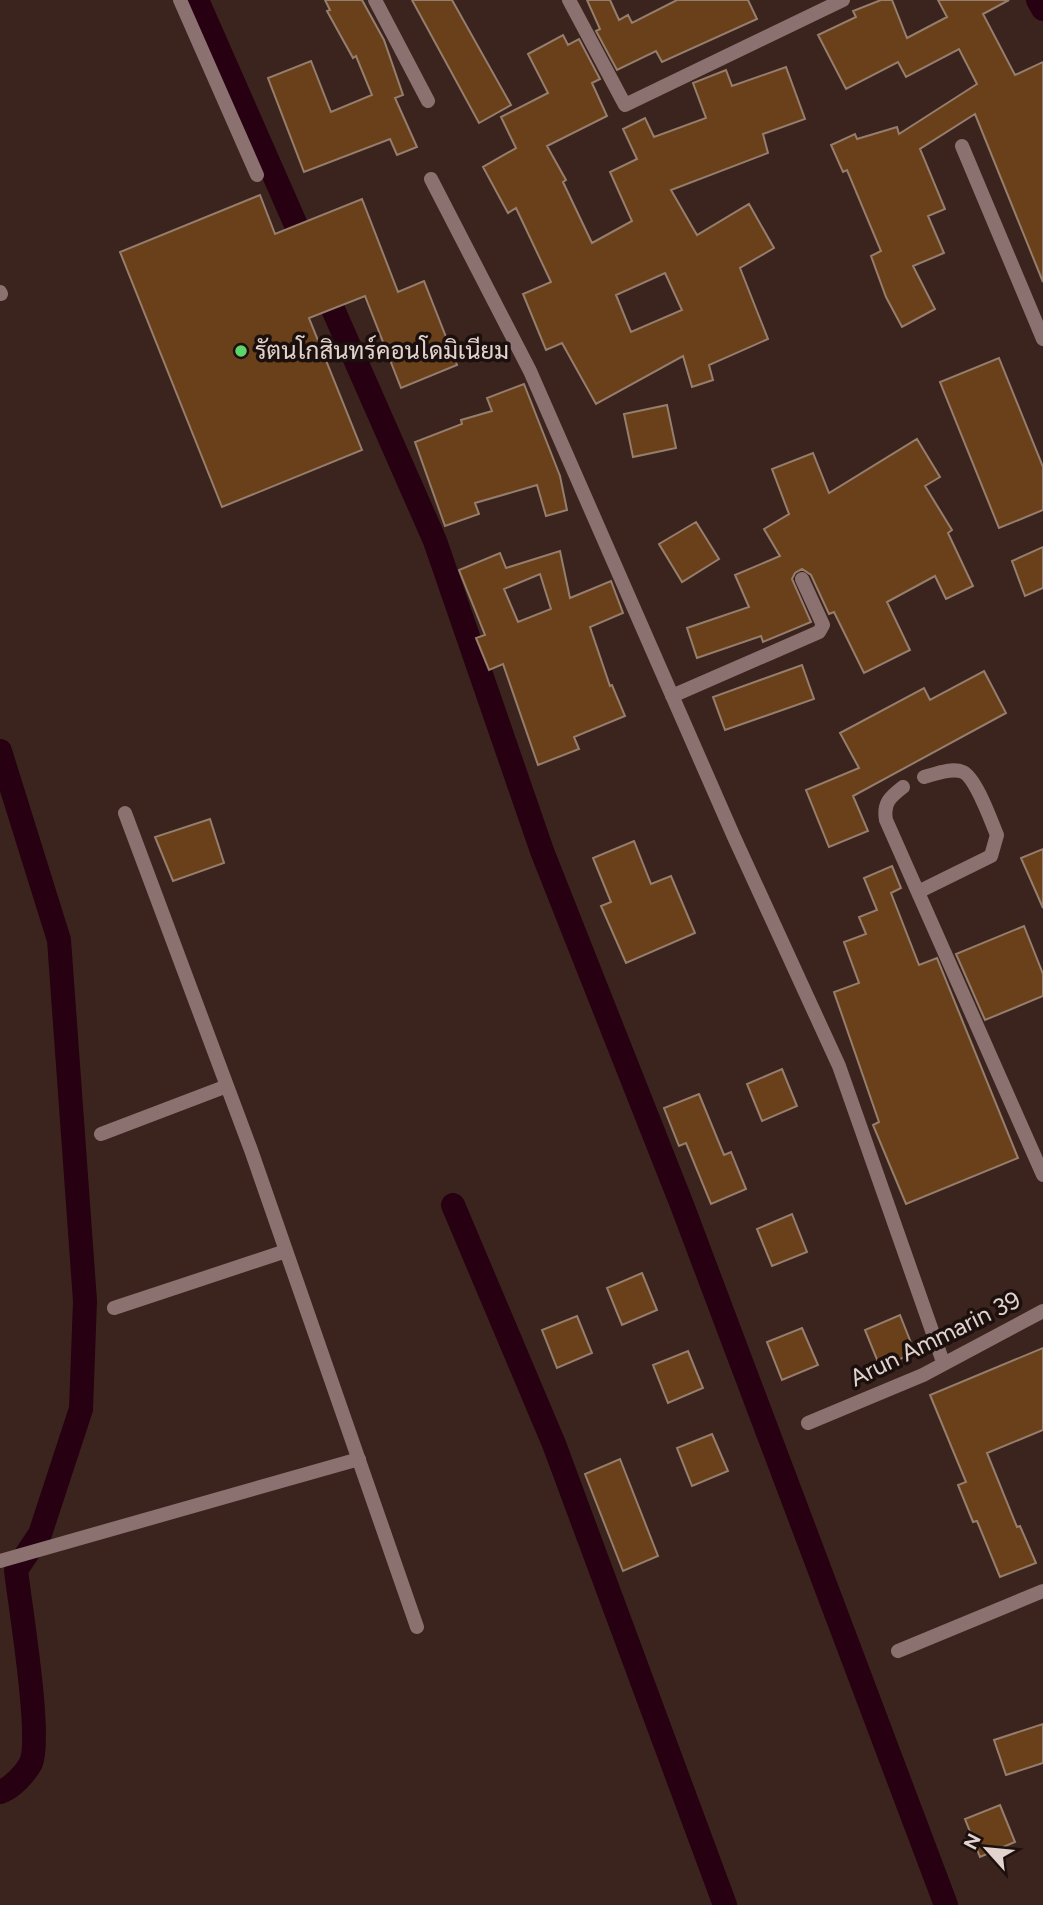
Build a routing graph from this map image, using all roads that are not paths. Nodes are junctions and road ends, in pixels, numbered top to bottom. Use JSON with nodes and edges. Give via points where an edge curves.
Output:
{"nodes":[{"id":1,"x":180,"y":0,"type":"edge"},
{"id":2,"x":375,"y":0,"type":"edge"},
{"id":3,"x":569,"y":0,"type":"edge"},
{"id":4,"x":843,"y":0,"type":"edge"},
{"id":5,"x":428,"y":102,"type":"dead end"},
{"id":6,"x":962,"y":146,"type":"dead end"},
{"id":7,"x":257,"y":175,"type":"dead end"},
{"id":8,"x":431,"y":179,"type":"dead end"},
{"id":9,"x":1043,"y":339,"type":"edge"},
{"id":10,"x":802,"y":579,"type":"dead end"},
{"id":11,"x":672,"y":696,"type":"junction"},
{"id":12,"x":924,"y":777,"type":"dead end"},
{"id":13,"x":903,"y":787,"type":"dead end"},
{"id":14,"x":125,"y":813,"type":"dead end"},
{"id":15,"x":920,"y":891,"type":"junction"},
{"id":16,"x":227,"y":1086,"type":"junction"},
{"id":17,"x":101,"y":1134,"type":"dead end"},
{"id":18,"x":1043,"y":1175,"type":"edge"},
{"id":19,"x":286,"y":1251,"type":"junction"},
{"id":20,"x":114,"y":1308,"type":"dead end"},
{"id":21,"x":1043,"y":1311,"type":"edge"},
{"id":22,"x":943,"y":1362,"type":"junction"},
{"id":23,"x":808,"y":1423,"type":"dead end"},
{"id":24,"x":359,"y":1459,"type":"junction"},
{"id":25,"x":6,"y":1559,"type":"edge"},
{"id":26,"x":1043,"y":1591,"type":"edge"},
{"id":27,"x":417,"y":1627,"type":"dead end"},
{"id":28,"x":898,"y":1651,"type":"dead end"}],
"edges":[{"from":1,"to":7,"type":"street"},
{"from":2,"to":5,"type":"street"},
{"from":3,"to":4,"type":"street","via":[[625,105]]},
{"from":6,"to":9,"type":"street"},
{"from":8,"to":11,"type":"street","via":[[530,371]]},
{"from":10,"to":11,"type":"street","via":[[823,625],[819,632]]},
{"from":11,"to":22,"type":"street","via":[[839,1066]]},
{"from":12,"to":15,"type":"street","via":[[963,772],[972,781],[997,835],[991,856]]},
{"from":13,"to":15,"type":"street","via":[[884,809]]},
{"from":14,"to":16,"type":"street"},
{"from":15,"to":18,"type":"street"},
{"from":16,"to":17,"type":"street"},
{"from":16,"to":19,"type":"street"},
{"from":19,"to":20,"type":"street"},
{"from":19,"to":24,"type":"street"},
{"from":21,"to":22,"type":"street","name":"Arun Ammarin 39"},
{"from":22,"to":23,"type":"street","name":"Arun Ammarin 39","via":[[923,1375]]},
{"from":24,"to":25,"type":"street"},
{"from":24,"to":27,"type":"street"},
{"from":26,"to":28,"type":"street"}]}
